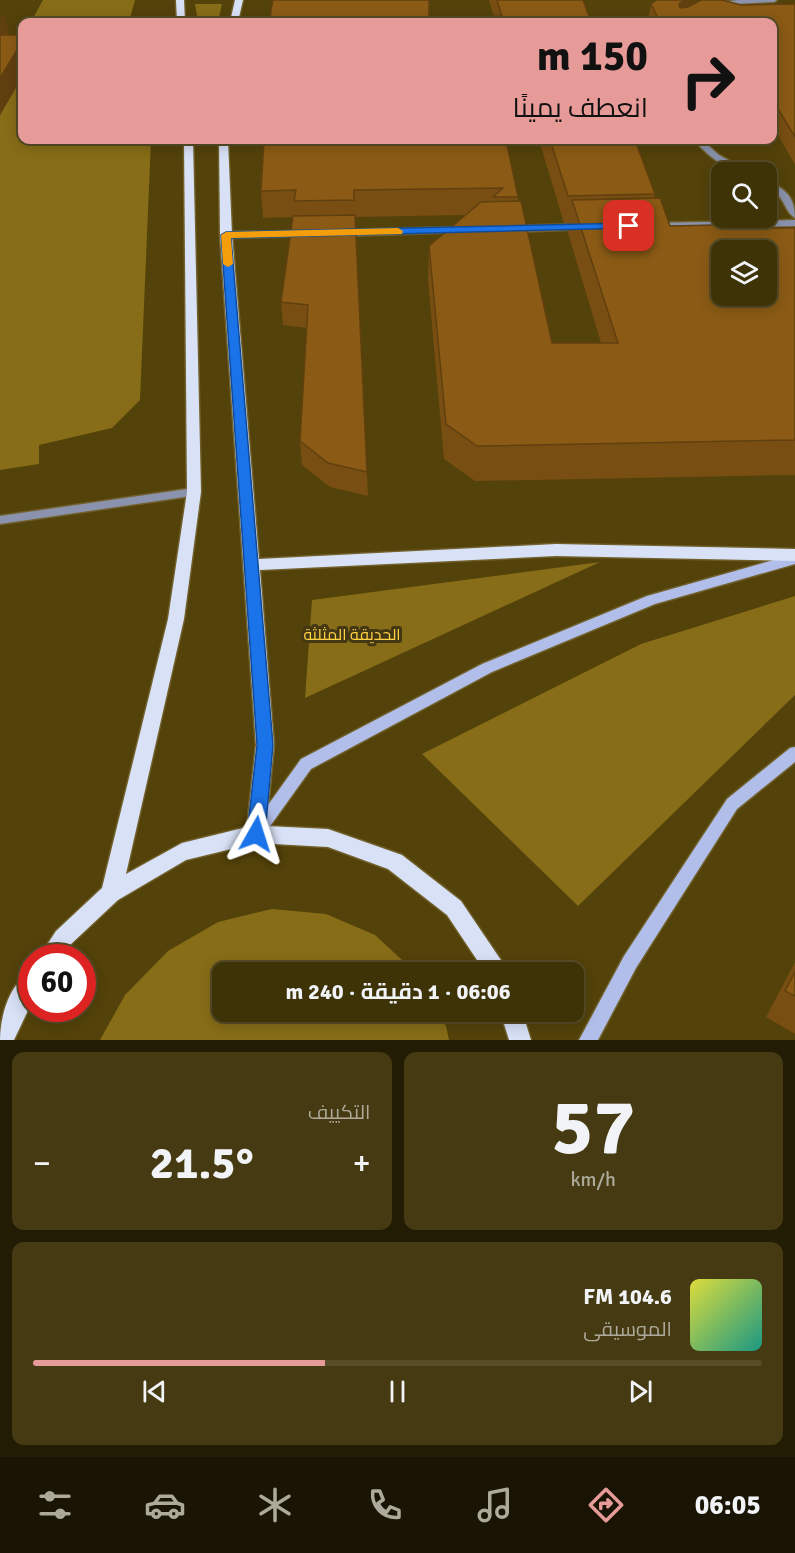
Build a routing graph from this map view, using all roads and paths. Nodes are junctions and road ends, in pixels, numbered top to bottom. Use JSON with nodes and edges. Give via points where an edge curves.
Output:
{"nodes":[{"id":1,"x":180,"y":0,"type":"edge"},
{"id":2,"x":239,"y":0,"type":"edge"},
{"id":3,"x":774,"y":0,"type":"edge"},
{"id":4,"x":710,"y":4,"type":"edge"},
{"id":5,"x":181,"y":18,"type":"edge"},
{"id":6,"x":235,"y":18,"type":"edge"},
{"id":7,"x":188,"y":144,"type":"edge"},
{"id":8,"x":223,"y":144,"type":"edge"},
{"id":9,"x":702,"y":144,"type":"edge"},
{"id":10,"x":726,"y":162,"type":"edge"},
{"id":11,"x":777,"y":188,"type":"edge"},
{"id":12,"x":795,"y":215,"type":"edge"},
{"id":13,"x":795,"y":223,"type":"edge"},
{"id":14,"x":641,"y":226,"type":"edge"},
{"id":15,"x":593,"y":227,"type":"edge"},
{"id":16,"x":499,"y":229,"type":"edge"},
{"id":17,"x":475,"y":230,"type":"edge"},
{"id":18,"x":321,"y":233,"type":"edge"},
{"id":19,"x":333,"y":233,"type":"edge"},
{"id":20,"x":226,"y":235,"type":"junction"},
{"id":21,"x":194,"y":492,"type":"junction"},
{"id":22,"x":0,"y":520,"type":"edge"},
{"id":23,"x":795,"y":557,"type":"edge"},
{"id":24,"x":251,"y":565,"type":"junction"},
{"id":25,"x":795,"y":753,"type":"edge"},
{"id":26,"x":256,"y":834,"type":"junction"},
{"id":27,"x":111,"y":893,"type":"junction"},
{"id":28,"x":59,"y":944,"type":"edge"},
{"id":29,"x":491,"y":962,"type":"edge"},
{"id":30,"x":18,"y":1006,"type":"edge"},
{"id":31,"x":514,"y":1022,"type":"edge"},
{"id":32,"x":3,"y":1040,"type":"edge"},
{"id":33,"x":520,"y":1040,"type":"edge"},
{"id":34,"x":588,"y":1040,"type":"edge"}],
"edges":[{"from":1,"to":5,"type":"main road"},
{"from":2,"to":6,"type":"main road"},
{"from":3,"to":4,"type":"street"},
{"from":7,"to":21,"type":"main road"},
{"from":8,"to":20,"type":"main road"},
{"from":9,"to":10,"type":"street"},
{"from":11,"to":12,"type":"street"},
{"from":13,"to":14,"type":"street"},
{"from":15,"to":16,"type":"street"},
{"from":17,"to":19,"type":"street"},
{"from":18,"to":20,"type":"street"},
{"from":20,"to":24,"type":"main road"},
{"from":21,"to":22,"type":"street"},
{"from":21,"to":27,"type":"main road","via":[[176,620]]},
{"from":23,"to":24,"type":"main road","via":[[556,550]]},
{"from":23,"to":26,"type":"street","via":[[652,600],[487,668],[306,764]]},
{"from":24,"to":26,"type":"main road","via":[[265,745]]},
{"from":25,"to":34,"type":"street","via":[[732,804],[630,962]]},
{"from":26,"to":27,"type":"main road","via":[[182,852]]},
{"from":26,"to":29,"type":"main road","via":[[328,837],[395,862],[454,908]]},
{"from":27,"to":28,"type":"main road"},
{"from":30,"to":32,"type":"main road"},
{"from":31,"to":33,"type":"main road"}]}
